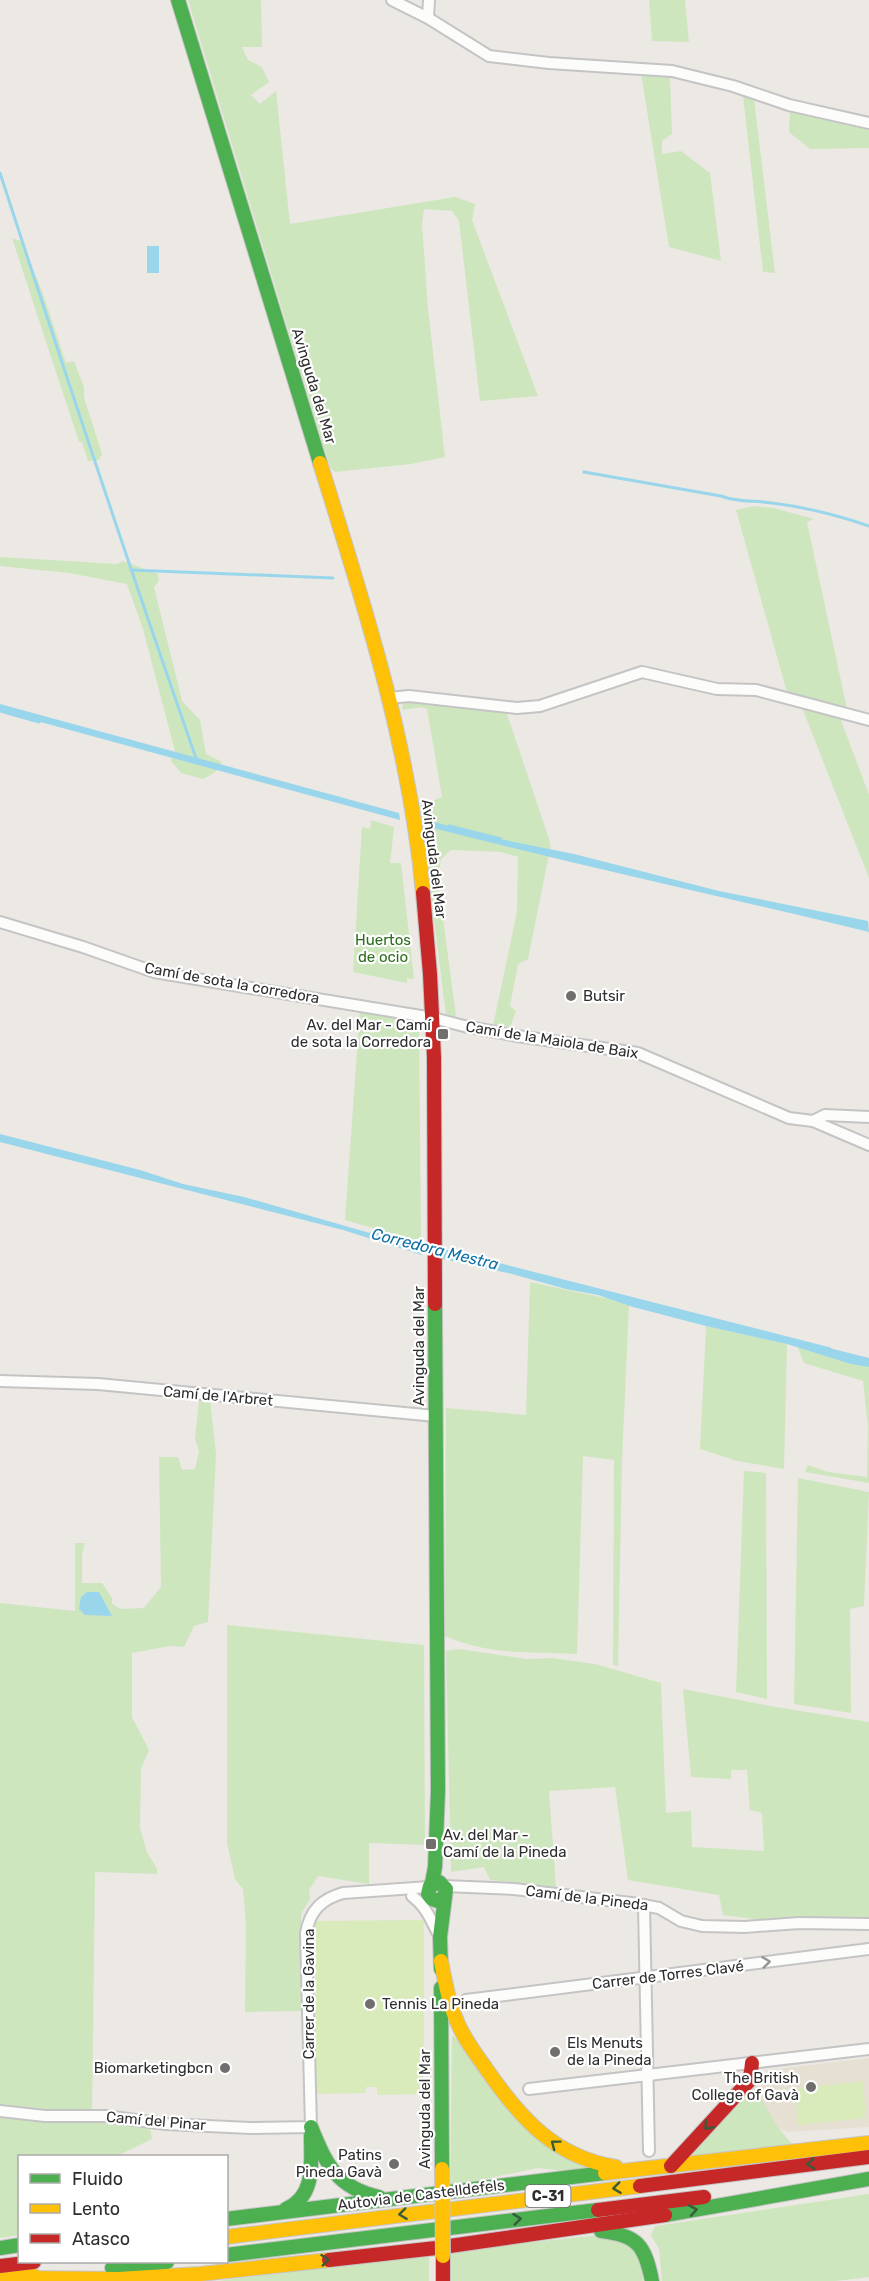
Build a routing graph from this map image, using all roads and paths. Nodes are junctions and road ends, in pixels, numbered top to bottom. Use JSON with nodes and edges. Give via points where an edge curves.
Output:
{"nodes":[{"id":1,"x":178,"y":0,"type":"edge"},
{"id":2,"x":392,"y":0,"type":"edge"},
{"id":3,"x":429,"y":0,"type":"edge"},
{"id":4,"x":428,"y":18,"type":"junction"},
{"id":5,"x":869,"y":123,"type":"edge"},
{"id":6,"x":389,"y":698,"type":"junction"},
{"id":7,"x":869,"y":720,"type":"edge"},
{"id":8,"x":0,"y":922,"type":"edge"},
{"id":9,"x":433,"y":1018,"type":"junction"},
{"id":10,"x":869,"y":1117,"type":"edge"},
{"id":11,"x":813,"y":1121,"type":"junction"},
{"id":12,"x":869,"y":1145,"type":"edge"},
{"id":13,"x":0,"y":1381,"type":"edge"},
{"id":14,"x":436,"y":1416,"type":"junction"},
{"id":15,"x":357,"y":1891,"type":"joint"},
{"id":16,"x":389,"y":1891,"type":"junction"},
{"id":17,"x":437,"y":1891,"type":"junction"},
{"id":18,"x":412,"y":1896,"type":"junction"},
{"id":19,"x":644,"y":1905,"type":"junction"},
{"id":20,"x":869,"y":1924,"type":"edge"},
{"id":21,"x":441,"y":1937,"type":"junction"},
{"id":22,"x":869,"y":1949,"type":"edge"},
{"id":23,"x":441,"y":1961,"type":"junction"},
{"id":24,"x":646,"y":1977,"type":"junction"},
{"id":25,"x":466,"y":2000,"type":"dead end"},
{"id":26,"x":869,"y":2049,"type":"edge"},
{"id":27,"x":752,"y":2063,"type":"junction"},
{"id":28,"x":648,"y":2075,"type":"junction"},
{"id":29,"x":529,"y":2089,"type":"dead end"},
{"id":30,"x":0,"y":2111,"type":"edge"},
{"id":31,"x":311,"y":2127,"type":"junction"},
{"id":32,"x":792,"y":2137,"type":"dead end"},
{"id":33,"x":869,"y":2143,"type":"edge"},
{"id":34,"x":649,"y":2151,"type":"dead end"},
{"id":35,"x":869,"y":2157,"type":"edge"},
{"id":36,"x":671,"y":2166,"type":"junction"},
{"id":37,"x":651,"y":2169,"type":"junction"},
{"id":38,"x":869,"y":2178,"type":"edge"},
{"id":39,"x":393,"y":2199,"type":"junction"},
{"id":40,"x":265,"y":2215,"type":"junction"},
{"id":41,"x":228,"y":2220,"type":"edge"},
{"id":42,"x":552,"y":2232,"type":"junction"},
{"id":43,"x":228,"y":2237,"type":"edge"},
{"id":44,"x":18,"y":2245,"type":"edge"},
{"id":45,"x":0,"y":2248,"type":"edge"},
{"id":46,"x":228,"y":2255,"type":"edge"},
{"id":47,"x":26,"y":2263,"type":"edge"},
{"id":48,"x":158,"y":2263,"type":"edge"},
{"id":49,"x":0,"y":2266,"type":"edge"},
{"id":50,"x":267,"y":2266,"type":"junction"},
{"id":51,"x":23,"y":2278,"type":"junction"},
{"id":52,"x":0,"y":2280,"type":"edge"},
{"id":53,"x":207,"y":2281,"type":"edge"},
{"id":54,"x":443,"y":2281,"type":"edge"},
{"id":55,"x":652,"y":2281,"type":"edge"}],
"edges":[{"from":1,"to":6,"type":"main road","name":"Avinguda del Mar"},
{"from":2,"to":4,"type":"street"},
{"from":3,"to":4,"type":"street"},
{"from":4,"to":5,"type":"street","via":[[489,56],[672,71],[789,105]]},
{"from":6,"to":7,"type":"street","via":[[409,696],[517,708],[540,706],[642,672],[717,689],[756,690]]},
{"from":6,"to":9,"type":"main road","name":"Avinguda del Mar","via":[[415,829]]},
{"from":8,"to":9,"type":"street","name":"Camí de sota la corredora","via":[[154,972]]},
{"from":9,"to":11,"type":"street","name":"Camí de la Maiola de Baix","via":[[517,1036],[638,1053],[789,1118]]},
{"from":9,"to":14,"type":"main road","name":"Avinguda del Mar"},
{"from":10,"to":11,"type":"street","via":[[825,1115]]},
{"from":11,"to":12,"type":"street","name":"Camí de la Maiola de Baix"},
{"from":13,"to":14,"type":"street","name":"Camí de l'Arbret","via":[[98,1384]]},
{"from":14,"to":17,"type":"main road","name":"Avinguda del Mar"},
{"from":15,"to":16,"type":"street","name":"Camí de la Pineda"},
{"from":15,"to":31,"type":"street","name":"Carrer de la Gavina","via":[[321,1902],[308,1921]]},
{"from":16,"to":17,"type":"street","name":"Camí de la Pineda"},
{"from":16,"to":18,"type":"street","name":"Camí de la Pineda"},
{"from":17,"to":18,"type":"street","name":"Camí de la Pineda"},
{"from":17,"to":19,"type":"street","name":"Camí de la Pineda","via":[[514,1889]]},
{"from":17,"to":21,"type":"main road","name":"Avinguda del Mar"},
{"from":18,"to":21,"type":"street","via":[[422,1903]]},
{"from":19,"to":20,"type":"street","name":"Camí de la Pineda","via":[[702,1926]]},
{"from":19,"to":24,"type":"street"},
{"from":21,"to":23,"type":"main road","name":"Avinguda del Mar"},
{"from":24,"to":22,"type":"street","name":"Carrer de Torres Clavé","one_way":true},
{"from":37,"to":23,"type":"main road","one_way":true,"via":[[596,2164],[564,2151],[539,2132],[514,2107],[459,2026]]},
{"from":23,"to":54,"type":"main road","name":"Avinguda del Mar","bridge":true},
{"from":24,"to":25,"type":"street","name":"Carrer de Torres Clavé"},
{"from":24,"to":28,"type":"street"},
{"from":26,"to":27,"type":"street"},
{"from":27,"to":28,"type":"street"},
{"from":27,"to":36,"type":"main road","one_way":true,"via":[[750,2080]]},
{"from":28,"to":29,"type":"street"},
{"from":28,"to":34,"type":"street"},
{"from":30,"to":31,"type":"street","name":"Camí del Pinar","via":[[105,2116],[166,2124]]},
{"from":31,"to":39,"type":"main road","via":[[324,2160],[337,2177],[356,2190]]},
{"from":31,"to":40,"type":"main road","via":[[306,2195],[292,2208]]},
{"from":32,"to":33,"type":"main road","via":[[804,2141]]},
{"from":33,"to":36,"type":"main road"},
{"from":35,"to":43,"type":"main road","name":"Autovia de Castelldefels","number":"C-31","one_way":true},
{"from":36,"to":37,"type":"main road"},
{"from":37,"to":39,"type":"main road"},
{"from":42,"to":38,"type":"main road","one_way":true},
{"from":46,"to":38,"type":"main road","number":"C-31","one_way":true},
{"from":39,"to":40,"type":"main road"},
{"from":40,"to":41,"type":"main road"},
{"from":50,"to":42,"type":"main road","one_way":true},
{"from":42,"to":55,"type":"main road","via":[[628,2235],[642,2246]]},
{"from":44,"to":45,"type":"main road"},
{"from":47,"to":49,"type":"main road"},
{"from":48,"to":51,"type":"main road"},
{"from":50,"to":51,"type":"main road","via":[[118,2279]]},
{"from":50,"to":53,"type":"main road"},
{"from":51,"to":52,"type":"main road"}]}
